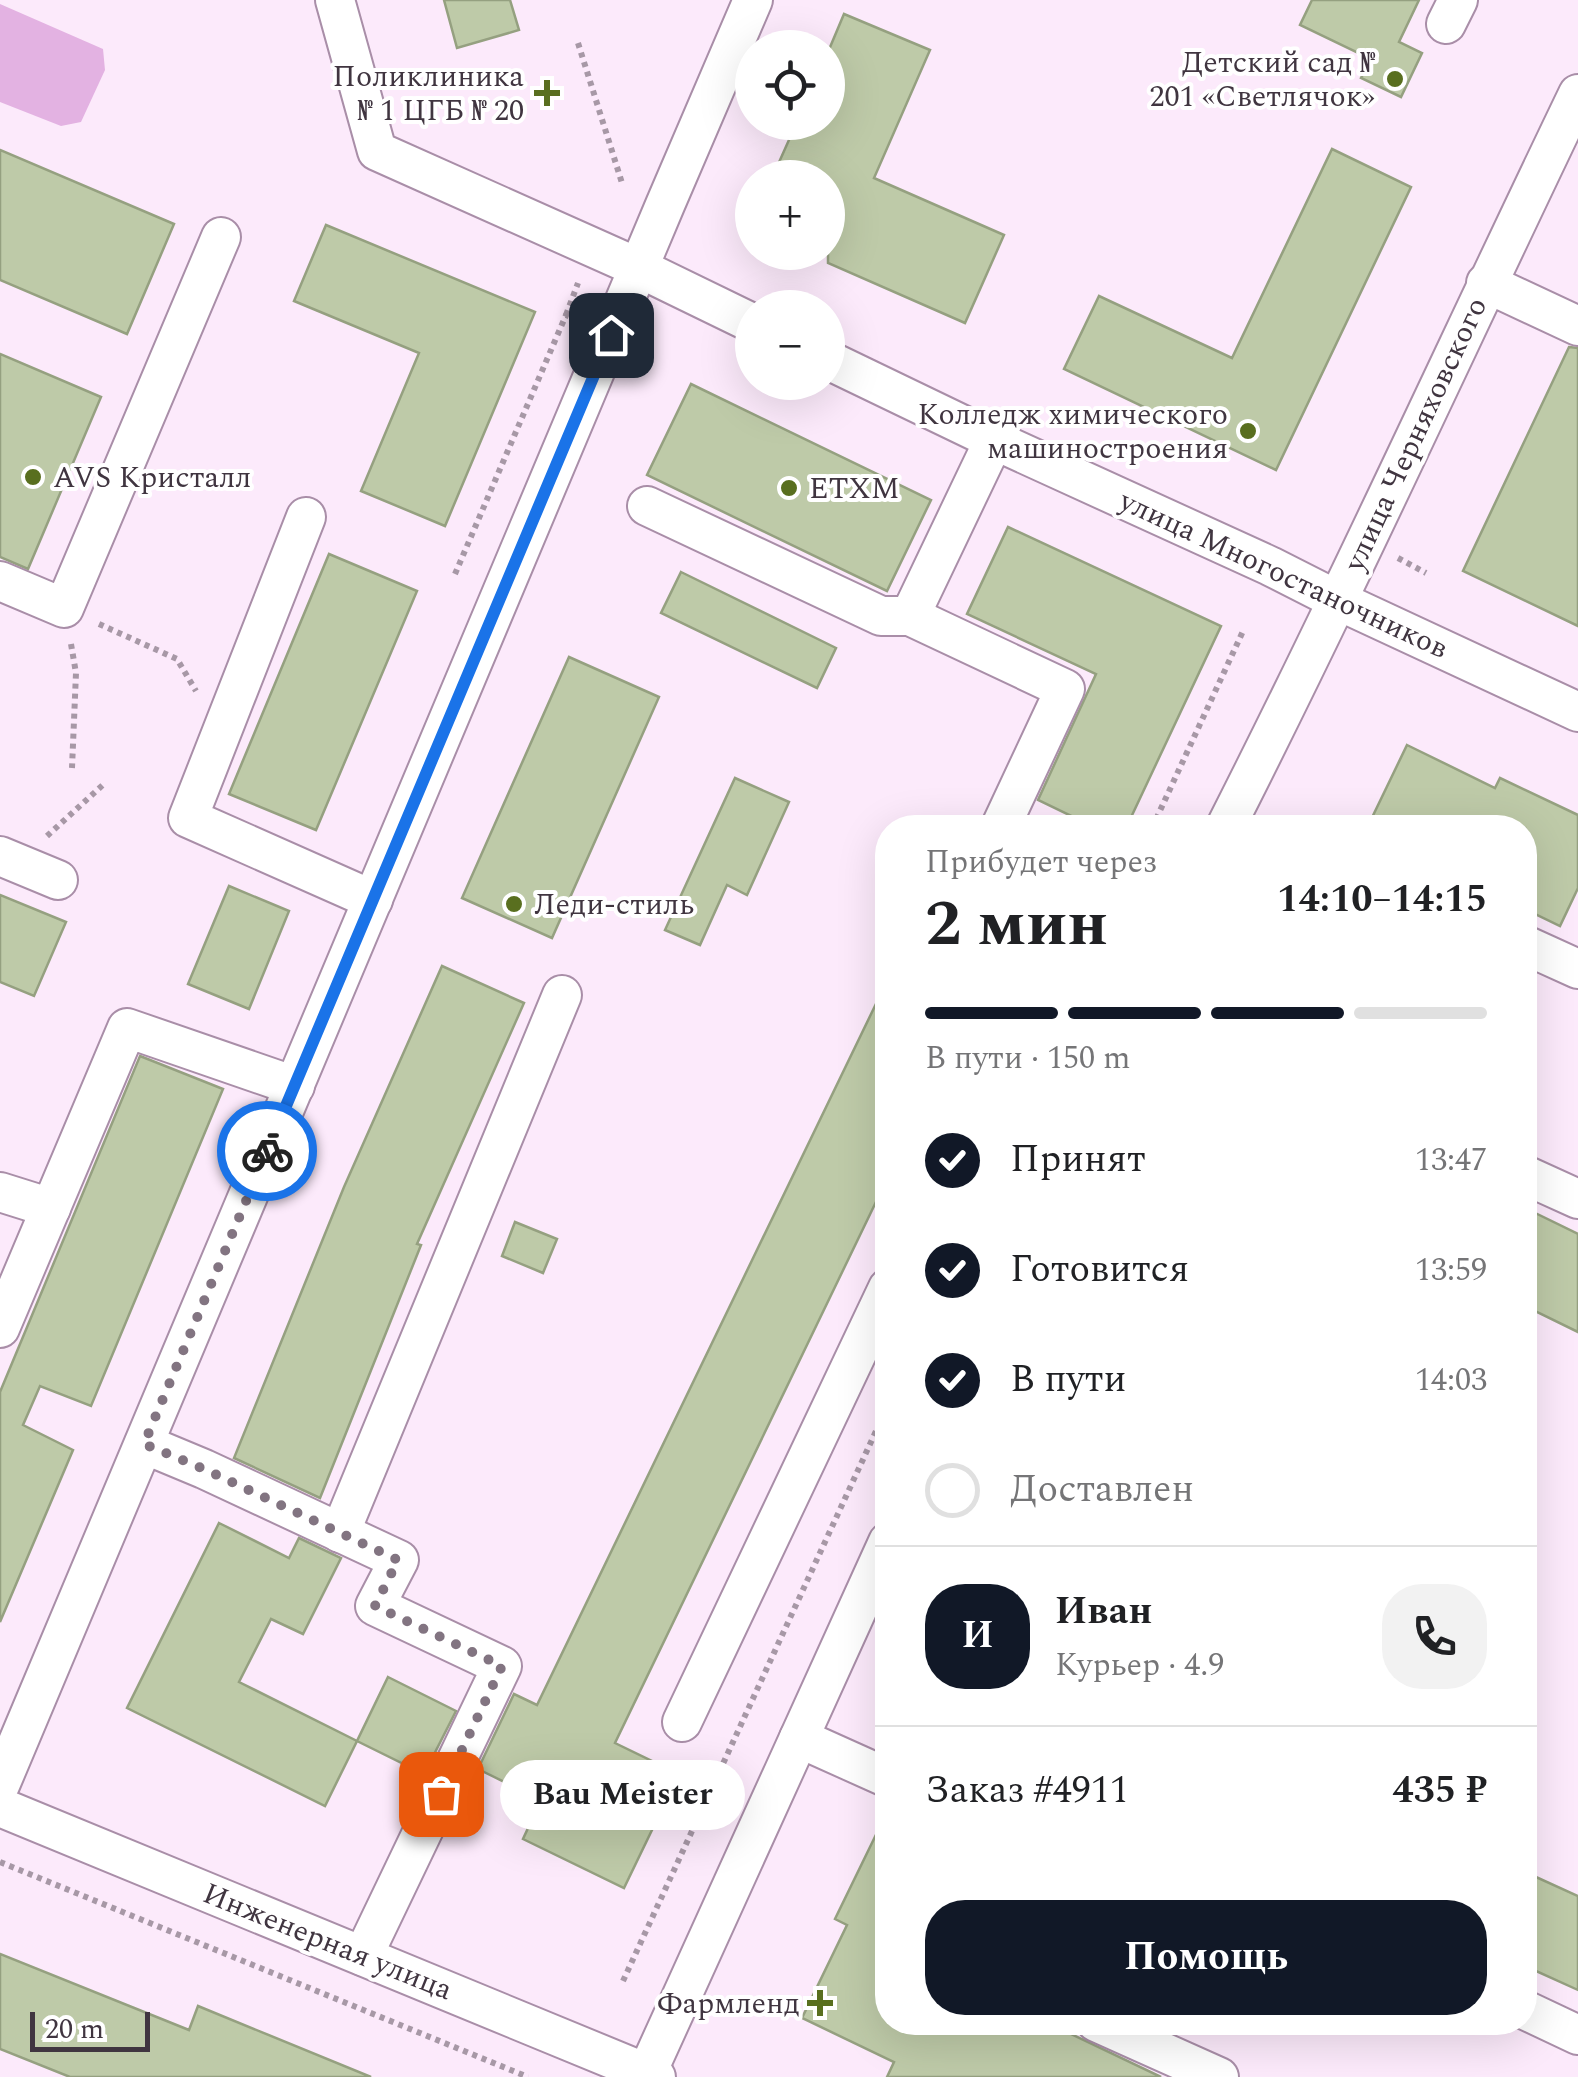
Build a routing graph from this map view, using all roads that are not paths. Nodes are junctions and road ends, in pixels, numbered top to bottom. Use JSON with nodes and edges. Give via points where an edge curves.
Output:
{"nodes":[{"id":1,"x":334,"y":0,"type":"edge"},
{"id":2,"x":754,"y":0,"type":"edge"},
{"id":3,"x":1578,"y":94,"type":"edge"},
{"id":4,"x":221,"y":236,"type":"dead end"},
{"id":5,"x":639,"y":268,"type":"junction"},
{"id":6,"x":1486,"y":284,"type":"junction"},
{"id":7,"x":735,"y":315,"type":"edge"},
{"id":8,"x":1578,"y":326,"type":"edge"},
{"id":9,"x":845,"y":368,"type":"edge"},
{"id":10,"x":994,"y":440,"type":"junction"},
{"id":11,"x":648,"y":506,"type":"dead end"},
{"id":12,"x":306,"y":517,"type":"dead end"},
{"id":13,"x":0,"y":581,"type":"edge"},
{"id":14,"x":1336,"y":600,"type":"junction"},
{"id":15,"x":910,"y":616,"type":"junction"},
{"id":16,"x":1578,"y":712,"type":"edge"},
{"id":17,"x":1006,"y":815,"type":"edge"},
{"id":18,"x":1232,"y":815,"type":"edge"},
{"id":19,"x":8,"y":859,"type":"edge"},
{"id":20,"x":58,"y":880,"type":"dead end"},
{"id":21,"x":373,"y":900,"type":"junction"},
{"id":22,"x":1537,"y":950,"type":"edge"},
{"id":23,"x":1578,"y":969,"type":"edge"},
{"id":24,"x":562,"y":995,"type":"dead end"},
{"id":25,"x":294,"y":1086,"type":"junction"},
{"id":26,"x":1537,"y":1180,"type":"edge"},
{"id":27,"x":0,"y":1192,"type":"edge"},
{"id":28,"x":1578,"y":1199,"type":"edge"},
{"id":29,"x":51,"y":1208,"type":"junction"},
{"id":30,"x":875,"y":1315,"type":"edge"},
{"id":31,"x":0,"y":1328,"type":"edge"},
{"id":32,"x":144,"y":1444,"type":"junction"},
{"id":33,"x":340,"y":1533,"type":"junction"},
{"id":34,"x":875,"y":1571,"type":"edge"},
{"id":35,"x":682,"y":1722,"type":"dead end"},
{"id":36,"x":799,"y":1738,"type":"junction"},
{"id":37,"x":875,"y":1772,"type":"edge"},
{"id":38,"x":0,"y":1785,"type":"edge"},
{"id":39,"x":0,"y":1806,"type":"edge"},
{"id":40,"x":364,"y":1956,"type":"junction"},
{"id":41,"x":1537,"y":2016,"type":"edge"},
{"id":42,"x":1125,"y":2035,"type":"edge"},
{"id":43,"x":1578,"y":2035,"type":"edge"},
{"id":44,"x":650,"y":2076,"type":"edge"},
{"id":45,"x":1219,"y":2077,"type":"edge"}],
"edges":[{"from":1,"to":5,"type":"street","via":[[377,151]]},
{"from":2,"to":5,"type":"street"},
{"from":3,"to":6,"type":"street","name":"улица Черняховского"},
{"from":4,"to":13,"type":"street","via":[[64,608]]},
{"from":5,"to":7,"type":"street"},
{"from":5,"to":21,"type":"street"},
{"from":6,"to":8,"type":"street"},
{"from":6,"to":14,"type":"street","name":"улица Черняховского"},
{"from":9,"to":10,"type":"street","name":"улица Многостаночников"},
{"from":10,"to":14,"type":"street","name":"улица Многостаночников"},
{"from":10,"to":15,"type":"street"},
{"from":11,"to":15,"type":"street","via":[[881,616]]},
{"from":12,"to":21,"type":"street","via":[[188,818]]},
{"from":14,"to":16,"type":"street","name":"улица Многостаночников"},
{"from":14,"to":18,"type":"street","name":"улица Черняховского"},
{"from":15,"to":17,"type":"street","via":[[1065,689]]},
{"from":19,"to":20,"type":"street"},
{"from":21,"to":25,"type":"street"},
{"from":22,"to":23,"type":"street"},
{"from":24,"to":33,"type":"street"},
{"from":25,"to":29,"type":"street","via":[[127,1028]]},
{"from":25,"to":32,"type":"street"},
{"from":26,"to":28,"type":"street"},
{"from":27,"to":29,"type":"street"},
{"from":29,"to":31,"type":"street"},
{"from":30,"to":35,"type":"street"},
{"from":32,"to":33,"type":"street"},
{"from":32,"to":38,"type":"street"},
{"from":33,"to":40,"type":"street","via":[[398,1560],[375,1606],[502,1666]]},
{"from":34,"to":36,"type":"street"},
{"from":36,"to":37,"type":"street"},
{"from":36,"to":44,"type":"street"},
{"from":39,"to":40,"type":"street","name":"Инженерная улица"},
{"from":40,"to":44,"type":"street","name":"Инженерная улица"},
{"from":41,"to":43,"type":"street"},
{"from":42,"to":45,"type":"street"}]}
